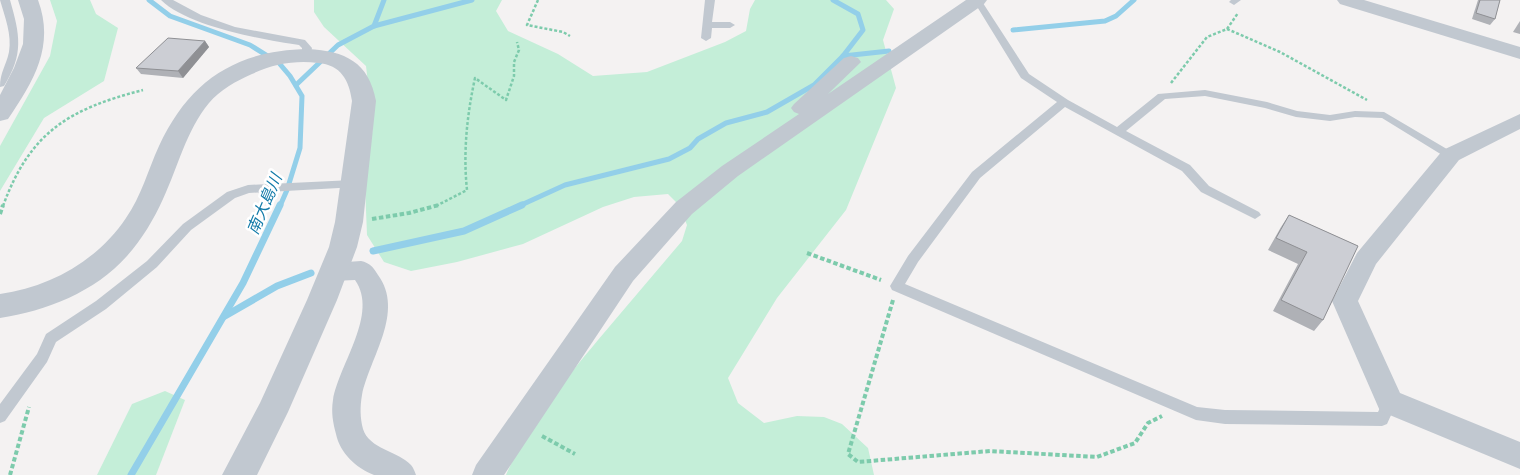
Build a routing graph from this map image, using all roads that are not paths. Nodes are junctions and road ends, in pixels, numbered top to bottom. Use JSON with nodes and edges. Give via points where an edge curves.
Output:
{"nodes":[{"id":1,"x":5,"y":0,"type":"edge"},
{"id":2,"x":28,"y":0,"type":"edge"},
{"id":3,"x":166,"y":0,"type":"edge"},
{"id":4,"x":710,"y":0,"type":"edge"},
{"id":5,"x":978,"y":0,"type":"edge"},
{"id":6,"x":1346,"y":0,"type":"edge"},
{"id":7,"x":709,"y":25,"type":"junction"},
{"id":8,"x":730,"y":25,"type":"dead end"},
{"id":9,"x":706,"y":38,"type":"dead end"},
{"id":10,"x":1520,"y":53,"type":"edge"},
{"id":11,"x":311,"y":56,"type":"junction"},
{"id":12,"x":851,"y":62,"type":"dead end"},
{"id":13,"x":0,"y":84,"type":"edge"},
{"id":14,"x":1064,"y":102,"type":"junction"},
{"id":15,"x":0,"y":114,"type":"edge"},
{"id":16,"x":1520,"y":121,"type":"edge"},
{"id":17,"x":1118,"y":132,"type":"junction"},
{"id":18,"x":776,"y":140,"type":"junction"},
{"id":19,"x":1451,"y":155,"type":"junction"},
{"id":20,"x":353,"y":184,"type":"junction"},
{"id":21,"x":1255,"y":215,"type":"dead end"},
{"id":22,"x":332,"y":272,"type":"junction"},
{"id":23,"x":0,"y":306,"type":"edge"},
{"id":24,"x":1390,"y":402,"type":"junction"},
{"id":25,"x":0,"y":416,"type":"edge"},
{"id":26,"x":1520,"y":456,"type":"edge"},
{"id":27,"x":240,"y":475,"type":"edge"},
{"id":28,"x":401,"y":475,"type":"edge"},
{"id":29,"x":487,"y":475,"type":"edge"}],
"edges":[{"from":1,"to":13,"type":"lane","via":[[15,35],[15,54]]},
{"from":2,"to":15,"type":"street","via":[[34,18],[34,44],[24,72]]},
{"from":3,"to":11,"type":"lane","via":[[195,15],[235,29],[266,38],[302,42]]},
{"from":4,"to":7,"type":"lane"},
{"from":5,"to":14,"type":"lane","via":[[1025,76]]},
{"from":5,"to":18,"type":"street"},
{"from":6,"to":10,"type":"street"},
{"from":7,"to":8,"type":"lane"},
{"from":7,"to":9,"type":"lane"},
{"from":11,"to":20,"type":"street","via":[[342,63],[359,77],[362,86],[364,101]]},
{"from":11,"to":23,"type":"street","via":[[263,62],[238,69],[221,80],[191,108],[176,133],[145,210],[132,232],[115,250],[82,277],[54,292],[20,304]]},
{"from":12,"to":18,"type":"street","via":[[785,122]]},
{"from":14,"to":17,"type":"lane"},
{"from":14,"to":24,"type":"lane","via":[[976,175],[913,258],[897,286],[1196,413],[1224,417],[1382,419]]},
{"from":16,"to":19,"type":"street"},
{"from":17,"to":19,"type":"lane","via":[[1162,96],[1212,94],[1296,114],[1330,118],[1355,114],[1384,115]]},
{"from":17,"to":21,"type":"lane","via":[[1186,168],[1205,189]]},
{"from":18,"to":29,"type":"street","via":[[684,208],[624,274]]},
{"from":19,"to":24,"type":"street","via":[[1366,259],[1345,301]]},
{"from":20,"to":22,"type":"street","via":[[349,222]]},
{"from":20,"to":25,"type":"lane","via":[[248,189],[231,195],[187,227],[152,264],[102,305],[51,338],[42,358]]},
{"from":22,"to":27,"type":"street","via":[[272,412]]},
{"from":22,"to":28,"type":"street","via":[[361,270],[370,279],[374,290],[375,312],[368,342],[348,394],[346,420],[354,444]]},
{"from":24,"to":26,"type":"street"}]}
